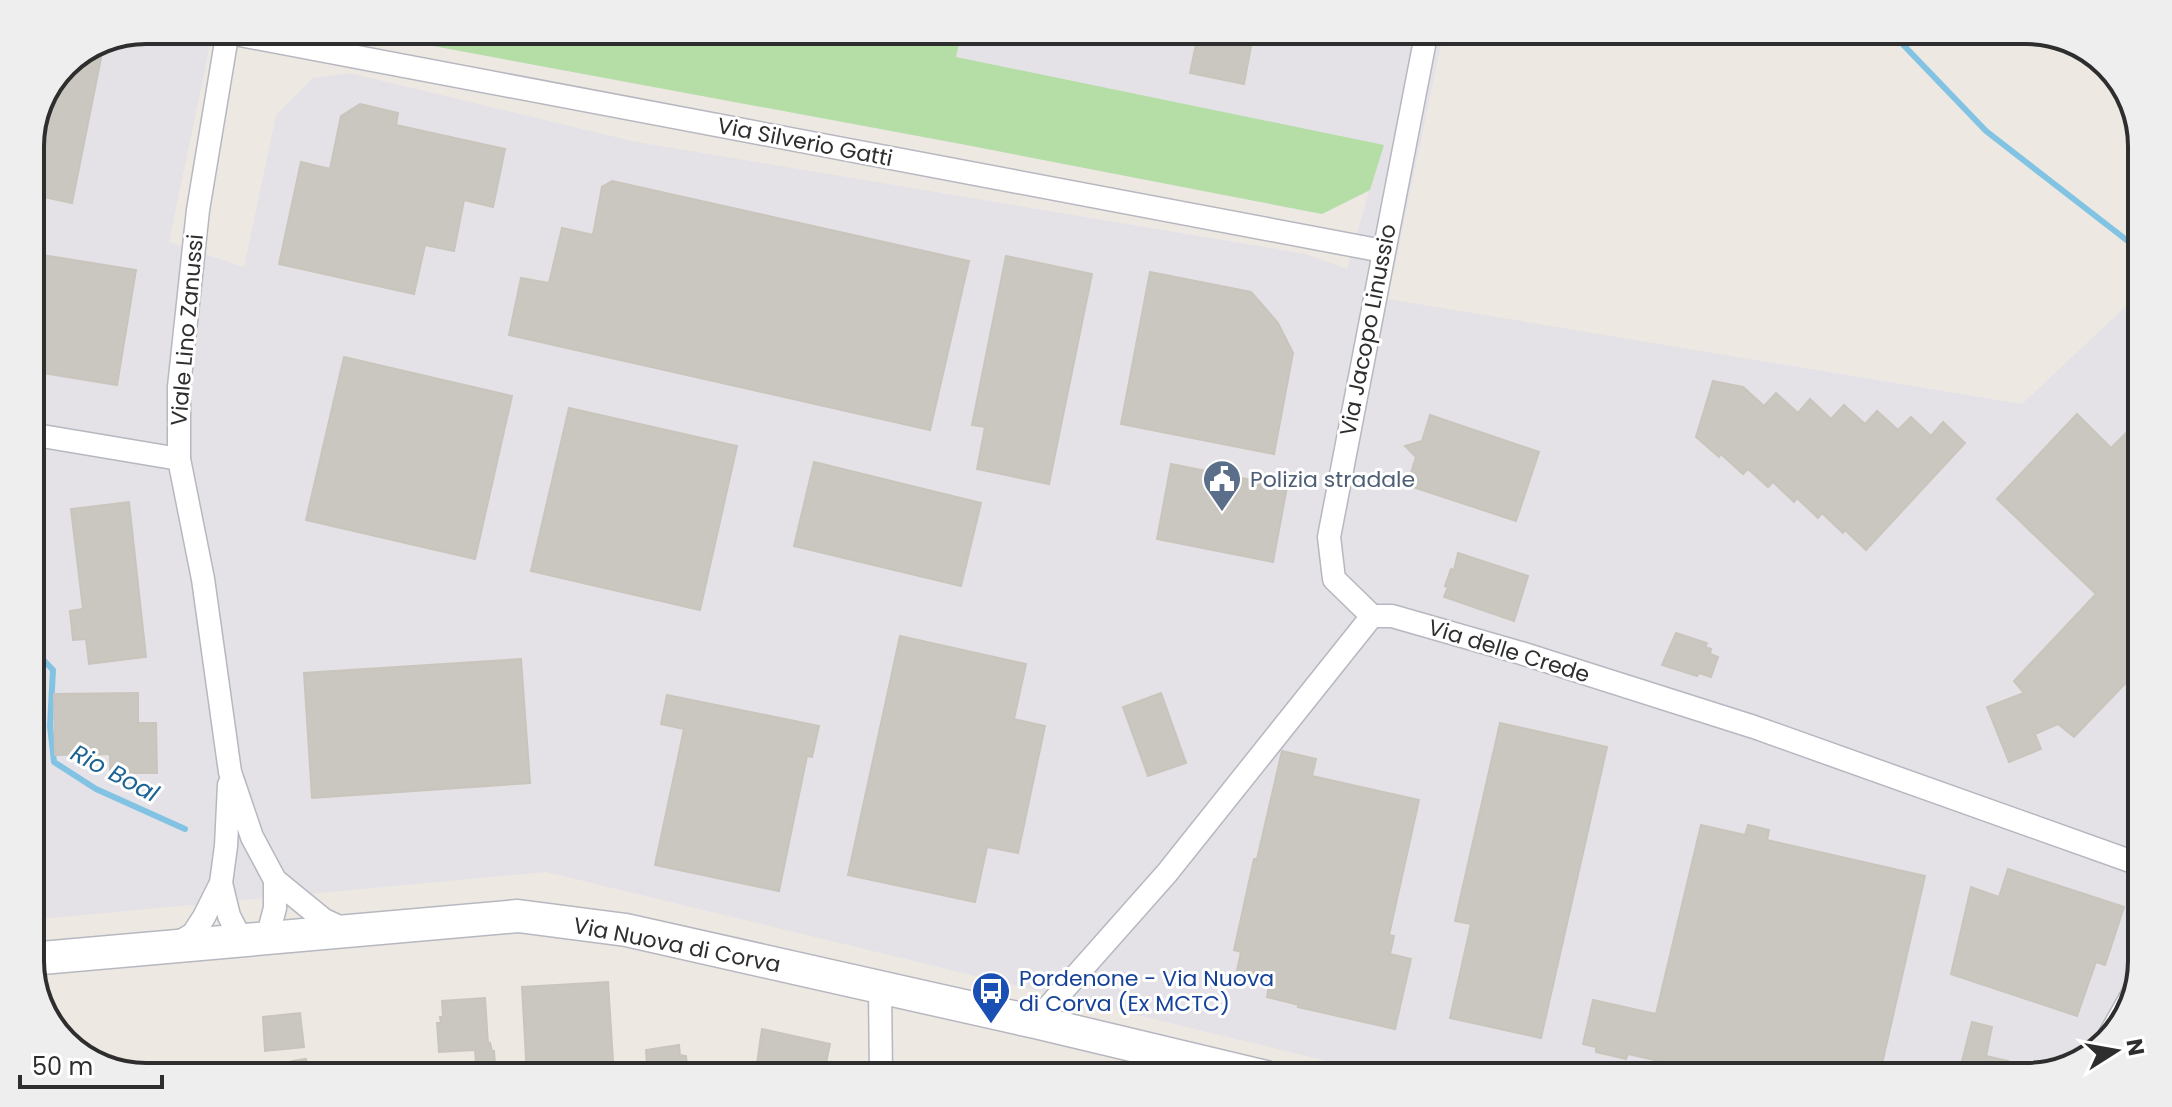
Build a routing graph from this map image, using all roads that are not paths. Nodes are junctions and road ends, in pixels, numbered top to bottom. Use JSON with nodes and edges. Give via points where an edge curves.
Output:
{"nodes":[{"id":1,"x":221,"y":44,"type":"edge"},
{"id":2,"x":292,"y":44,"type":"edge"},
{"id":3,"x":1424,"y":44,"type":"edge"},
{"id":4,"x":1383,"y":251,"type":"junction"},
{"id":5,"x":44,"y":436,"type":"edge"},
{"id":6,"x":179,"y":459,"type":"junction"},
{"id":7,"x":1372,"y":616,"type":"junction"},
{"id":8,"x":230,"y":772,"type":"junction"},
{"id":9,"x":2128,"y":860,"type":"edge"},
{"id":10,"x":275,"y":880,"type":"junction"},
{"id":11,"x":221,"y":883,"type":"junction"},
{"id":12,"x":349,"y":931,"type":"junction"},
{"id":13,"x":255,"y":939,"type":"junction"},
{"id":14,"x":171,"y":947,"type":"junction"},
{"id":15,"x":44,"y":958,"type":"edge"},
{"id":16,"x":880,"y":988,"type":"junction"},
{"id":17,"x":1035,"y":1022,"type":"junction"},
{"id":18,"x":881,"y":1063,"type":"edge"},
{"id":19,"x":1207,"y":1063,"type":"edge"}],
"edges":[{"from":1,"to":6,"type":"street","name":"Viale Lino Zanussi","via":[[179,387]]},
{"from":2,"to":4,"type":"street","name":"Via Silverio Gatti"},
{"from":3,"to":4,"type":"street","name":"Via Jacopo Linussio"},
{"from":4,"to":7,"type":"street","name":"Via Jacopo Linussio","via":[[1329,537],[1334,579]]},
{"from":5,"to":6,"type":"street"},
{"from":6,"to":8,"type":"street","name":"Viale Lino Zanussi","via":[[203,579]]},
{"from":7,"to":9,"type":"street","name":"Via delle Crede","via":[[1392,616],[1506,648],[1754,727]]},
{"from":7,"to":17,"type":"street","via":[[1167,873]]},
{"from":8,"to":10,"type":"street","name":"Viale Lino Zanussi","via":[[252,837]]},
{"from":8,"to":11,"type":"street","name":"Viale Lino Zanussi"},
{"from":10,"to":12,"type":"street","name":"Viale Lino Zanussi","via":[[324,920]]},
{"from":10,"to":13,"type":"street","via":[[275,908]]},
{"from":11,"to":13,"type":"street","name":"Viale Lino Zanussi","via":[[229,916]]},
{"from":11,"to":14,"type":"street","name":"Viale Lino Zanussi","via":[[193,934]]},
{"from":12,"to":13,"type":"main road","name":"Via Nuova di Corva"},
{"from":12,"to":16,"type":"main road","name":"Via Nuova di Corva","via":[[518,916],[626,930]]},
{"from":13,"to":14,"type":"main road","name":"Via Nuova di Corva"},
{"from":14,"to":15,"type":"main road","name":"Via Nuova di Corva"},
{"from":16,"to":17,"type":"main road","name":"Via Nuova di Corva"},
{"from":16,"to":18,"type":"street"},
{"from":17,"to":19,"type":"main road","name":"Via Nuova di Corva"}]}
